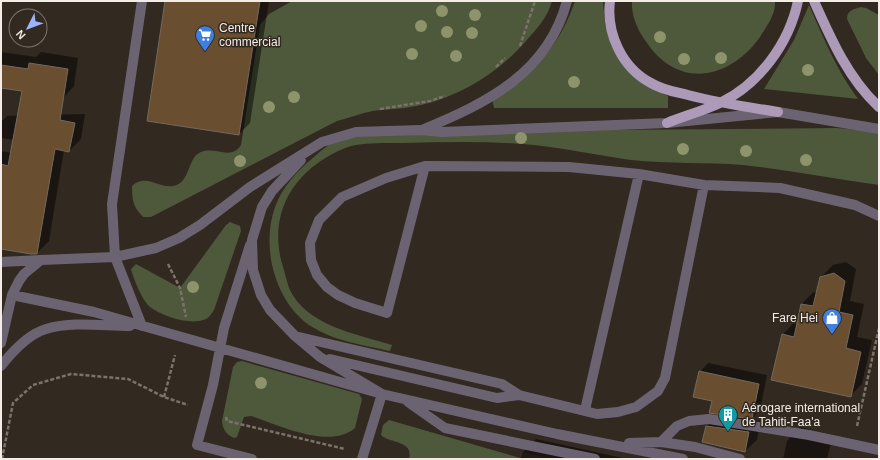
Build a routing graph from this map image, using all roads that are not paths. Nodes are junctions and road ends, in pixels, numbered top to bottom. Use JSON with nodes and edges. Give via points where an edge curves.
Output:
{"nodes":[{"id":1,"x":142,"y":1,"type":"edge"},
{"id":2,"x":567,"y":1,"type":"edge"},
{"id":3,"x":610,"y":1,"type":"edge"},
{"id":4,"x":798,"y":1,"type":"edge"},
{"id":5,"x":814,"y":1,"type":"edge"},
{"id":6,"x":720,"y":103,"type":"junction"},
{"id":7,"x":879,"y":107,"type":"edge"},
{"id":8,"x":778,"y":112,"type":"junction"},
{"id":9,"x":667,"y":123,"type":"junction"},
{"id":10,"x":879,"y":129,"type":"edge"},
{"id":11,"x":421,"y":130,"type":"junction"},
{"id":12,"x":322,"y":142,"type":"junction"},
{"id":13,"x":425,"y":166,"type":"junction"},
{"id":14,"x":639,"y":174,"type":"junction"},
{"id":15,"x":704,"y":185,"type":"junction"},
{"id":16,"x":879,"y":216,"type":"edge"},
{"id":17,"x":252,"y":240,"type":"junction"},
{"id":18,"x":115,"y":257,"type":"junction"},
{"id":19,"x":41,"y":260,"type":"junction"},
{"id":20,"x":1,"y":262,"type":"edge"},
{"id":21,"x":12,"y":295,"type":"junction"},
{"id":22,"x":142,"y":326,"type":"junction"},
{"id":23,"x":295,"y":336,"type":"junction"},
{"id":24,"x":1,"y":343,"type":"edge"},
{"id":25,"x":219,"y":348,"type":"junction"},
{"id":26,"x":320,"y":357,"type":"junction"},
{"id":27,"x":1,"y":366,"type":"edge"},
{"id":28,"x":382,"y":394,"type":"junction"},
{"id":29,"x":519,"y":395,"type":"junction"},
{"id":30,"x":403,"y":399,"type":"junction"},
{"id":31,"x":584,"y":410,"type":"junction"},
{"id":32,"x":661,"y":442,"type":"junction"},
{"id":33,"x":615,"y":444,"type":"junction"},
{"id":34,"x":879,"y":450,"type":"edge"},
{"id":35,"x":363,"y":456,"type":"edge"},
{"id":36,"x":237,"y":457,"type":"edge"},
{"id":37,"x":252,"y":459,"type":"edge"},
{"id":38,"x":595,"y":459,"type":"edge"},
{"id":39,"x":683,"y":459,"type":"edge"},
{"id":40,"x":740,"y":459,"type":"edge"}],
"edges":[{"from":1,"to":18,"type":"lane","via":[[112,204]]},
{"from":2,"to":11,"type":"lane","via":[[552,36],[537,59],[515,82],[460,114]]},
{"from":3,"to":6,"type":"main road","via":[[608,14],[611,32],[626,63],[650,83],[667,90]]},
{"from":4,"to":6,"type":"main road","via":[[775,56],[755,80]]},
{"from":5,"to":7,"type":"main road","via":[[842,61]]},
{"from":6,"to":8,"type":"main road"},
{"from":6,"to":9,"type":"main road"},
{"from":8,"to":9,"type":"lane"},
{"from":8,"to":10,"type":"lane"},
{"from":9,"to":11,"type":"lane","via":[[442,132]]},
{"from":11,"to":12,"type":"lane","via":[[356,132]]},
{"from":12,"to":17,"type":"lane","via":[[272,191],[262,207]]},
{"from":12,"to":18,"type":"lane","via":[[250,187],[179,238],[156,248]]},
{"from":13,"to":13,"type":"lane","via":[[387,313],[355,303],[327,287],[317,275],[311,260],[310,243],[319,220],[342,197],[386,178]]},
{"from":13,"to":14,"type":"lane","via":[[569,168]]},
{"from":14,"to":15,"type":"lane"},
{"from":14,"to":31,"type":"lane"},
{"from":15,"to":16,"type":"lane","via":[[780,188],[855,205]]},
{"from":15,"to":31,"type":"lane","via":[[665,378],[658,391],[636,407],[597,414]]},
{"from":17,"to":23,"type":"lane","via":[[253,270],[261,295],[270,310]]},
{"from":17,"to":25,"type":"lane","via":[[232,298]]},
{"from":18,"to":19,"type":"lane"},
{"from":18,"to":22,"type":"lane"},
{"from":19,"to":20,"type":"lane"},
{"from":19,"to":21,"type":"lane","via":[[24,274]]},
{"from":21,"to":22,"type":"lane","via":[[94,312]]},
{"from":21,"to":24,"type":"lane"},
{"from":22,"to":25,"type":"lane"},
{"from":22,"to":27,"type":"lane","via":[[67,325],[45,329],[16,349]]},
{"from":23,"to":26,"type":"lane"},
{"from":23,"to":29,"type":"lane","via":[[502,384]]},
{"from":25,"to":28,"type":"lane"},
{"from":25,"to":36,"type":"lane","via":[[213,385],[196,445]]},
{"from":26,"to":28,"type":"lane"},
{"from":26,"to":29,"type":"lane","via":[[497,398]]},
{"from":28,"to":30,"type":"lane"},
{"from":28,"to":35,"type":"lane"},
{"from":29,"to":31,"type":"lane"},
{"from":30,"to":33,"type":"lane","via":[[557,434]]},
{"from":30,"to":38,"type":"lane","via":[[445,428]]},
{"from":32,"to":33,"type":"lane"},
{"from":32,"to":34,"type":"lane","via":[[677,426],[689,421],[709,419],[808,434]]},
{"from":32,"to":40,"type":"lane","via":[[695,447]]},
{"from":33,"to":39,"type":"lane"},
{"from":36,"to":37,"type":"lane"}]}
